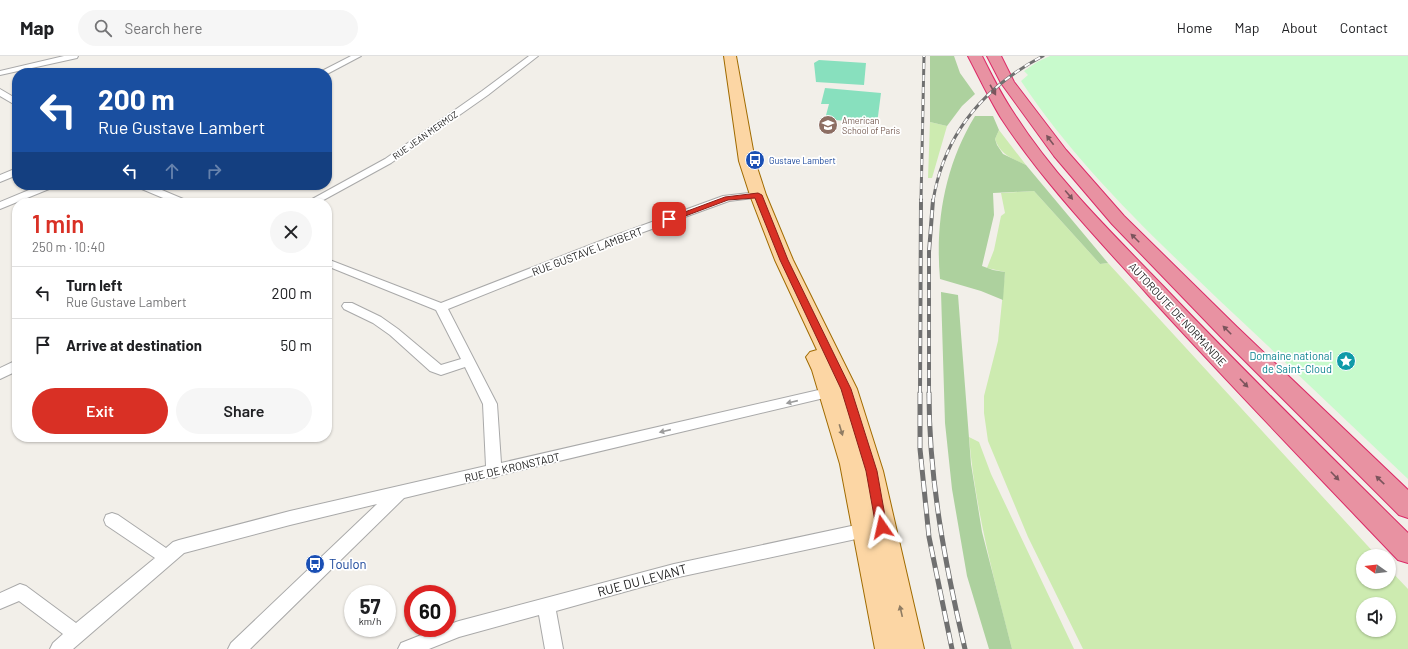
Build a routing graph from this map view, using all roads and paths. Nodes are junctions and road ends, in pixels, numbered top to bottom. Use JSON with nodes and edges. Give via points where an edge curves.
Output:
{"nodes":[{"id":1,"x":74,"y":56,"type":"edge"},
{"id":2,"x":357,"y":56,"type":"edge"},
{"id":3,"x":534,"y":56,"type":"edge"},
{"id":4,"x":722,"y":56,"type":"edge"},
{"id":5,"x":730,"y":56,"type":"edge"},
{"id":6,"x":975,"y":56,"type":"edge"},
{"id":7,"x":994,"y":56,"type":"edge"},
{"id":8,"x":22,"y":68,"type":"edge"},
{"id":9,"x":332,"y":68,"type":"edge"},
{"id":10,"x":12,"y":70,"type":"edge"},
{"id":11,"x":0,"y":73,"type":"edge"},
{"id":12,"x":0,"y":92,"type":"edge"},
{"id":13,"x":12,"y":100,"type":"edge"},
{"id":14,"x":12,"y":174,"type":"edge"},
{"id":15,"x":0,"y":179,"type":"edge"},
{"id":16,"x":37,"y":190,"type":"edge"},
{"id":17,"x":153,"y":190,"type":"edge"},
{"id":18,"x":752,"y":196,"type":"junction"},
{"id":19,"x":17,"y":198,"type":"edge"},
{"id":20,"x":172,"y":198,"type":"edge"},
{"id":21,"x":319,"y":198,"type":"edge"},
{"id":22,"x":12,"y":200,"type":"edge"},
{"id":23,"x":2,"y":204,"type":"edge"},
{"id":24,"x":332,"y":264,"type":"edge"},
{"id":25,"x":348,"y":306,"type":"dead end"},
{"id":26,"x":441,"y":308,"type":"junction"},
{"id":27,"x":469,"y":361,"type":"junction"},
{"id":28,"x":12,"y":368,"type":"edge"},
{"id":29,"x":0,"y":374,"type":"edge"},
{"id":30,"x":838,"y":391,"type":"junction"},
{"id":31,"x":494,"y":472,"type":"junction"},
{"id":32,"x":399,"y":493,"type":"junction"},
{"id":33,"x":1408,"y":507,"type":"edge"},
{"id":34,"x":112,"y":520,"type":"dead end"},
{"id":35,"x":874,"y":528,"type":"junction"},
{"id":36,"x":1408,"y":551,"type":"edge"},
{"id":37,"x":173,"y":552,"type":"junction"},
{"id":38,"x":0,"y":601,"type":"edge"},
{"id":39,"x":546,"y":606,"type":"junction"},
{"id":40,"x":77,"y":634,"type":"junction"},
{"id":41,"x":59,"y":649,"type":"edge"},
{"id":42,"x":237,"y":649,"type":"edge"},
{"id":43,"x":407,"y":649,"type":"edge"},
{"id":44,"x":554,"y":649,"type":"edge"},
{"id":45,"x":890,"y":649,"type":"edge"},
{"id":46,"x":909,"y":649,"type":"edge"}],
"edges":[{"from":1,"to":8,"type":"street"},
{"from":2,"to":9,"type":"street"},
{"from":3,"to":21,"type":"street","name":"RUE JEAN MERMOZ","via":[[388,161]]},
{"from":4,"to":18,"type":"main road","via":[[734,150]]},
{"from":5,"to":18,"type":"main road"},
{"from":6,"to":36,"type":"highway","name":"AUTOROUTE DE NORMANDIE","one_way":true,"via":[[999,102],[1034,153],[1092,222],[1198,336]]},
{"from":33,"to":7,"type":"highway","name":"AUTOROUTE DE NORMANDIE","one_way":true,"via":[[1118,220],[1060,153],[1008,83]]},
{"from":10,"to":11,"type":"street"},
{"from":12,"to":13,"type":"street"},
{"from":14,"to":15,"type":"street"},
{"from":16,"to":19,"type":"street"},
{"from":17,"to":20,"type":"street"},
{"from":18,"to":26,"type":"street","name":"RUE GUSTAVE LAMBERT","via":[[727,198],[612,240]]},
{"from":18,"to":30,"type":"main road","via":[[784,260]]},
{"from":22,"to":23,"type":"street"},
{"from":24,"to":26,"type":"street"},
{"from":25,"to":27,"type":"street","via":[[377,320],[394,332],[435,368],[441,370]]},
{"from":26,"to":27,"type":"street"},
{"from":27,"to":31,"type":"street","via":[[490,404]]},
{"from":28,"to":29,"type":"street"},
{"from":30,"to":31,"type":"street","name":"RUE DE KRONSTADT","one_way":true},
{"from":30,"to":35,"type":"main road","via":[[852,464]]},
{"from":31,"to":32,"type":"street","name":"RUE DE KRONSTADT"},
{"from":32,"to":37,"type":"street","name":"RUE DE KRONSTADT","via":[[290,518]]},
{"from":32,"to":42,"type":"street"},
{"from":34,"to":37,"type":"street"},
{"from":35,"to":39,"type":"street","name":"RUE DU LEVANT","via":[[674,571]]},
{"from":35,"to":45,"type":"main road"},
{"from":46,"to":35,"type":"main road","one_way":true},
{"from":37,"to":40,"type":"street"},
{"from":38,"to":40,"type":"street","via":[[20,592]]},
{"from":39,"to":43,"type":"street","name":"RUE DU LEVANT","via":[[459,629]]},
{"from":39,"to":44,"type":"street"},
{"from":40,"to":41,"type":"street"}]}
